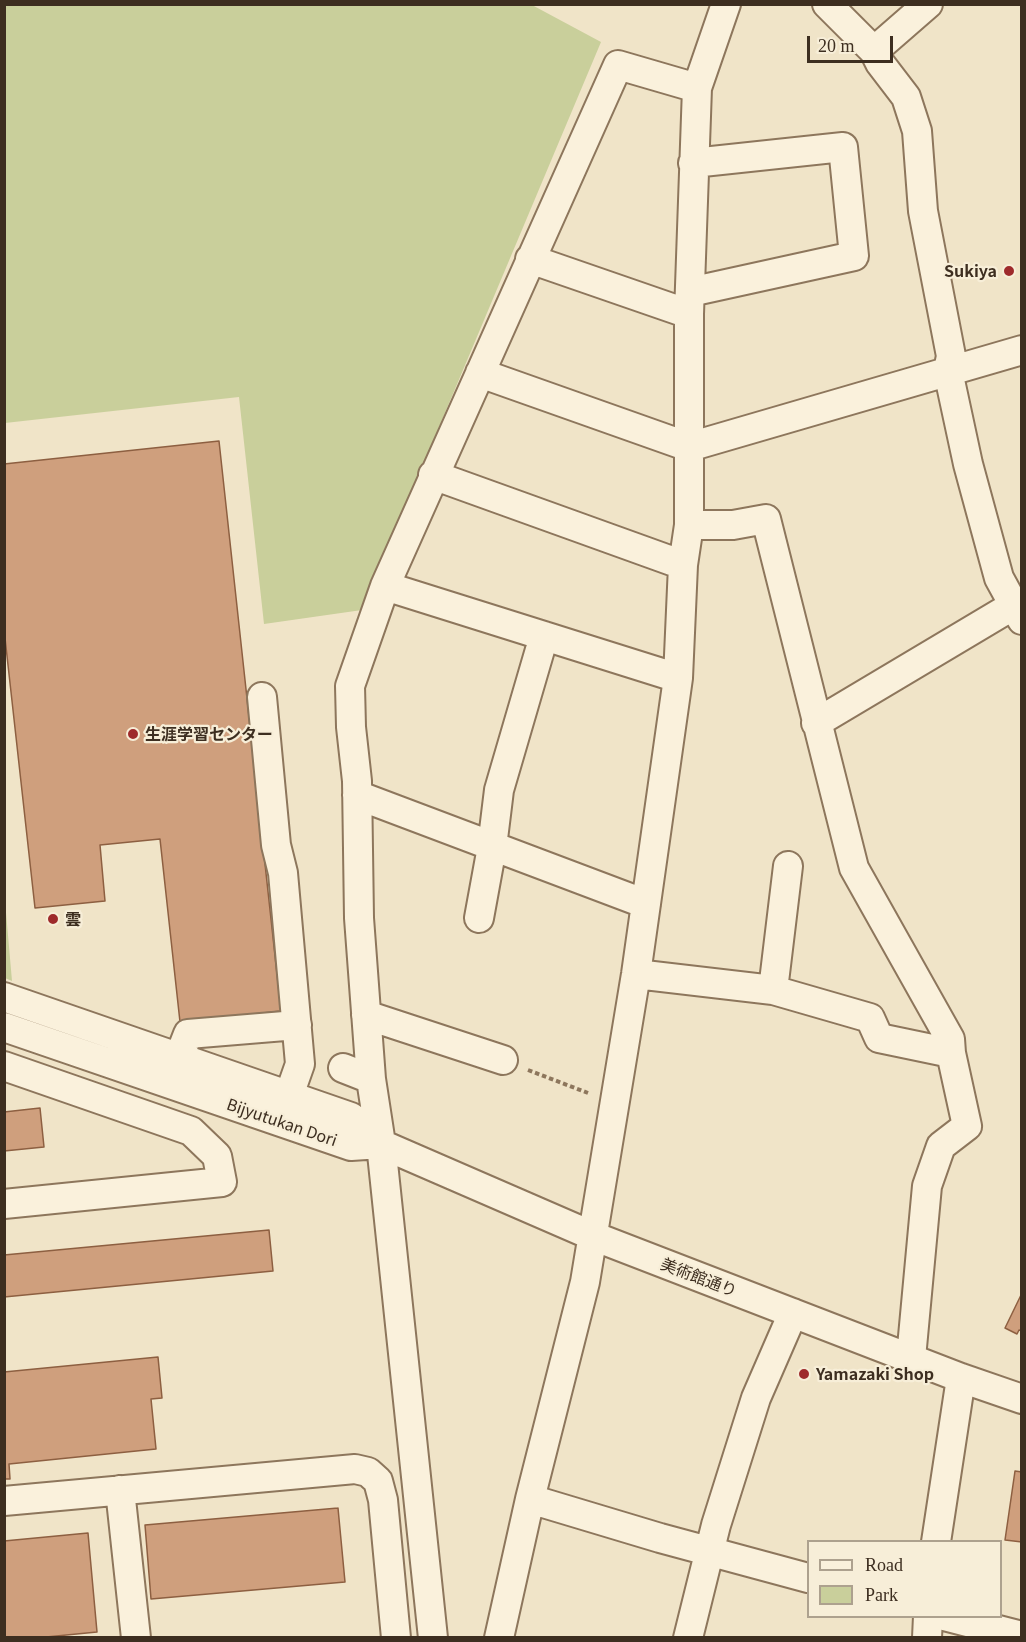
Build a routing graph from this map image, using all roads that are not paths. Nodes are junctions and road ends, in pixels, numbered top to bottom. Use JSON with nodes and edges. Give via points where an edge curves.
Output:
{"nodes":[{"id":1,"x":726,"y":4,"type":"edge"},
{"id":2,"x":827,"y":4,"type":"edge"},
{"id":3,"x":928,"y":4,"type":"edge"},
{"id":4,"x":874,"y":51,"type":"junction"},
{"id":5,"x":697,"y":88,"type":"junction"},
{"id":6,"x":693,"y":163,"type":"junction"},
{"id":7,"x":530,"y":259,"type":"junction"},
{"id":8,"x":690,"y":303,"type":"junction"},
{"id":9,"x":1022,"y":350,"type":"edge"},
{"id":10,"x":948,"y":371,"type":"junction"},
{"id":11,"x":480,"y":374,"type":"junction"},
{"id":12,"x":689,"y":447,"type":"junction"},
{"id":13,"x":433,"y":475,"type":"junction"},
{"id":14,"x":689,"y":525,"type":"junction"},
{"id":15,"x":683,"y":565,"type":"junction"},
{"id":16,"x":385,"y":586,"type":"junction"},
{"id":17,"x":1018,"y":613,"type":"edge"},
{"id":18,"x":544,"y":636,"type":"junction"},
{"id":19,"x":678,"y":678,"type":"junction"},
{"id":20,"x":262,"y":697,"type":"dead end"},
{"id":21,"x":816,"y":723,"type":"junction"},
{"id":22,"x":357,"y":795,"type":"junction"},
{"id":23,"x":492,"y":847,"type":"junction"},
{"id":24,"x":788,"y":866,"type":"dead end"},
{"id":25,"x":646,"y":904,"type":"junction"},
{"id":26,"x":479,"y":918,"type":"dead end"},
{"id":27,"x":636,"y":974,"type":"junction"},
{"id":28,"x":773,"y":990,"type":"junction"},
{"id":29,"x":4,"y":997,"type":"edge"},
{"id":30,"x":366,"y":1015,"type":"junction"},
{"id":31,"x":297,"y":1025,"type":"junction"},
{"id":32,"x":4,"y":1027,"type":"edge"},
{"id":33,"x":951,"y":1053,"type":"junction"},
{"id":34,"x":179,"y":1057,"type":"junction"},
{"id":35,"x":503,"y":1060,"type":"road end"},
{"id":36,"x":4,"y":1066,"type":"edge"},
{"id":37,"x":343,"y":1068,"type":"dead end"},
{"id":38,"x":371,"y":1078,"type":"junction"},
{"id":39,"x":289,"y":1095,"type":"junction"},
{"id":40,"x":280,"y":1122,"type":"junction"},
{"id":41,"x":381,"y":1144,"type":"junction"},
{"id":42,"x":4,"y":1204,"type":"edge"},
{"id":43,"x":593,"y":1236,"type":"junction"},
{"id":44,"x":793,"y":1313,"type":"junction"},
{"id":45,"x":911,"y":1358,"type":"junction"},
{"id":46,"x":962,"y":1378,"type":"junction"},
{"id":47,"x":1022,"y":1399,"type":"edge"},
{"id":48,"x":120,"y":1490,"type":"junction"},
{"id":49,"x":530,"y":1499,"type":"junction"},
{"id":50,"x":4,"y":1501,"type":"edge"},
{"id":51,"x":936,"y":1540,"type":"edge"},
{"id":52,"x":709,"y":1551,"type":"junction"},
{"id":53,"x":807,"y":1578,"type":"edge"},
{"id":54,"x":928,"y":1618,"type":"edge"},
{"id":55,"x":948,"y":1618,"type":"edge"},
{"id":56,"x":1022,"y":1636,"type":"edge"},
{"id":57,"x":136,"y":1638,"type":"edge"},
{"id":58,"x":396,"y":1638,"type":"edge"},
{"id":59,"x":433,"y":1638,"type":"edge"},
{"id":60,"x":499,"y":1638,"type":"edge"},
{"id":61,"x":688,"y":1638,"type":"edge"},
{"id":62,"x":927,"y":1638,"type":"edge"}],
"edges":[{"from":1,"to":5,"type":"street"},
{"from":2,"to":4,"type":"street"},
{"from":3,"to":4,"type":"street"},
{"from":4,"to":10,"type":"street","via":[[906,96],[917,131],[922,211],[951,356]]},
{"from":5,"to":6,"type":"street"},
{"from":5,"to":7,"type":"street","via":[[618,65]]},
{"from":6,"to":8,"type":"street"},
{"from":6,"to":8,"type":"street","via":[[843,147],[855,256]]},
{"from":7,"to":8,"type":"street"},
{"from":7,"to":11,"type":"street"},
{"from":8,"to":12,"type":"street"},
{"from":9,"to":10,"type":"street"},
{"from":10,"to":12,"type":"street"},
{"from":10,"to":17,"type":"street","via":[[999,579]]},
{"from":11,"to":12,"type":"street"},
{"from":11,"to":13,"type":"street"},
{"from":12,"to":14,"type":"street"},
{"from":13,"to":15,"type":"street"},
{"from":13,"to":16,"type":"street"},
{"from":14,"to":15,"type":"street"},
{"from":14,"to":21,"type":"street","via":[[733,525],[766,519]]},
{"from":15,"to":19,"type":"street"},
{"from":16,"to":18,"type":"street"},
{"from":16,"to":22,"type":"street","via":[[350,686]]},
{"from":17,"to":21,"type":"street"},
{"from":18,"to":19,"type":"street"},
{"from":18,"to":23,"type":"street","via":[[499,790]]},
{"from":19,"to":25,"type":"street"},
{"from":20,"to":31,"type":"street"},
{"from":21,"to":33,"type":"street","via":[[854,868],[950,1039]]},
{"from":22,"to":23,"type":"street"},
{"from":22,"to":30,"type":"street","via":[[359,918]]},
{"from":23,"to":25,"type":"street"},
{"from":23,"to":26,"type":"street"},
{"from":24,"to":28,"type":"street"},
{"from":25,"to":27,"type":"street"},
{"from":27,"to":28,"type":"street"},
{"from":27,"to":43,"type":"street"},
{"from":28,"to":33,"type":"street","via":[[870,1018],[879,1038]]},
{"from":29,"to":34,"type":"street","name":"Bijyutukan Dori"},
{"from":30,"to":35,"type":"street"},
{"from":30,"to":38,"type":"street"},
{"from":31,"to":34,"type":"street","via":[[188,1034]]},
{"from":31,"to":39,"type":"street","via":[[300,1064]]},
{"from":32,"to":40,"type":"street","name":"Bijyutukan Dori"},
{"from":33,"to":45,"type":"street","via":[[967,1126],[941,1146],[927,1186]]},
{"from":34,"to":39,"type":"street","name":"Bijyutukan Dori"},
{"from":36,"to":42,"type":"street","via":[[191,1131],[217,1156],[222,1182]]},
{"from":37,"to":38,"type":"street"},
{"from":38,"to":41,"type":"street"},
{"from":39,"to":40,"type":"street"},
{"from":39,"to":41,"type":"street","name":"Bijyutukan Dori","via":[[351,1117]]},
{"from":40,"to":41,"type":"street","name":"Bijyutukan Dori","via":[[351,1146]]},
{"from":41,"to":43,"type":"street","name":"美術館通り"},
{"from":41,"to":59,"type":"street"},
{"from":43,"to":44,"type":"street","name":"美術館通り"},
{"from":43,"to":49,"type":"street"},
{"from":44,"to":45,"type":"street","name":"美術館通り"},
{"from":44,"to":52,"type":"street","via":[[756,1398]]},
{"from":45,"to":46,"type":"street","name":"美術館通り"},
{"from":46,"to":47,"type":"street","name":"美術館通り"},
{"from":46,"to":51,"type":"street"},
{"from":48,"to":50,"type":"street"},
{"from":48,"to":57,"type":"street"},
{"from":48,"to":58,"type":"street","via":[[356,1468],[368,1472],[378,1481],[383,1500]]},
{"from":49,"to":52,"type":"street"},
{"from":49,"to":60,"type":"street"},
{"from":52,"to":53,"type":"street"},
{"from":52,"to":61,"type":"street"},
{"from":54,"to":62,"type":"street"},
{"from":55,"to":56,"type":"street"}]}
